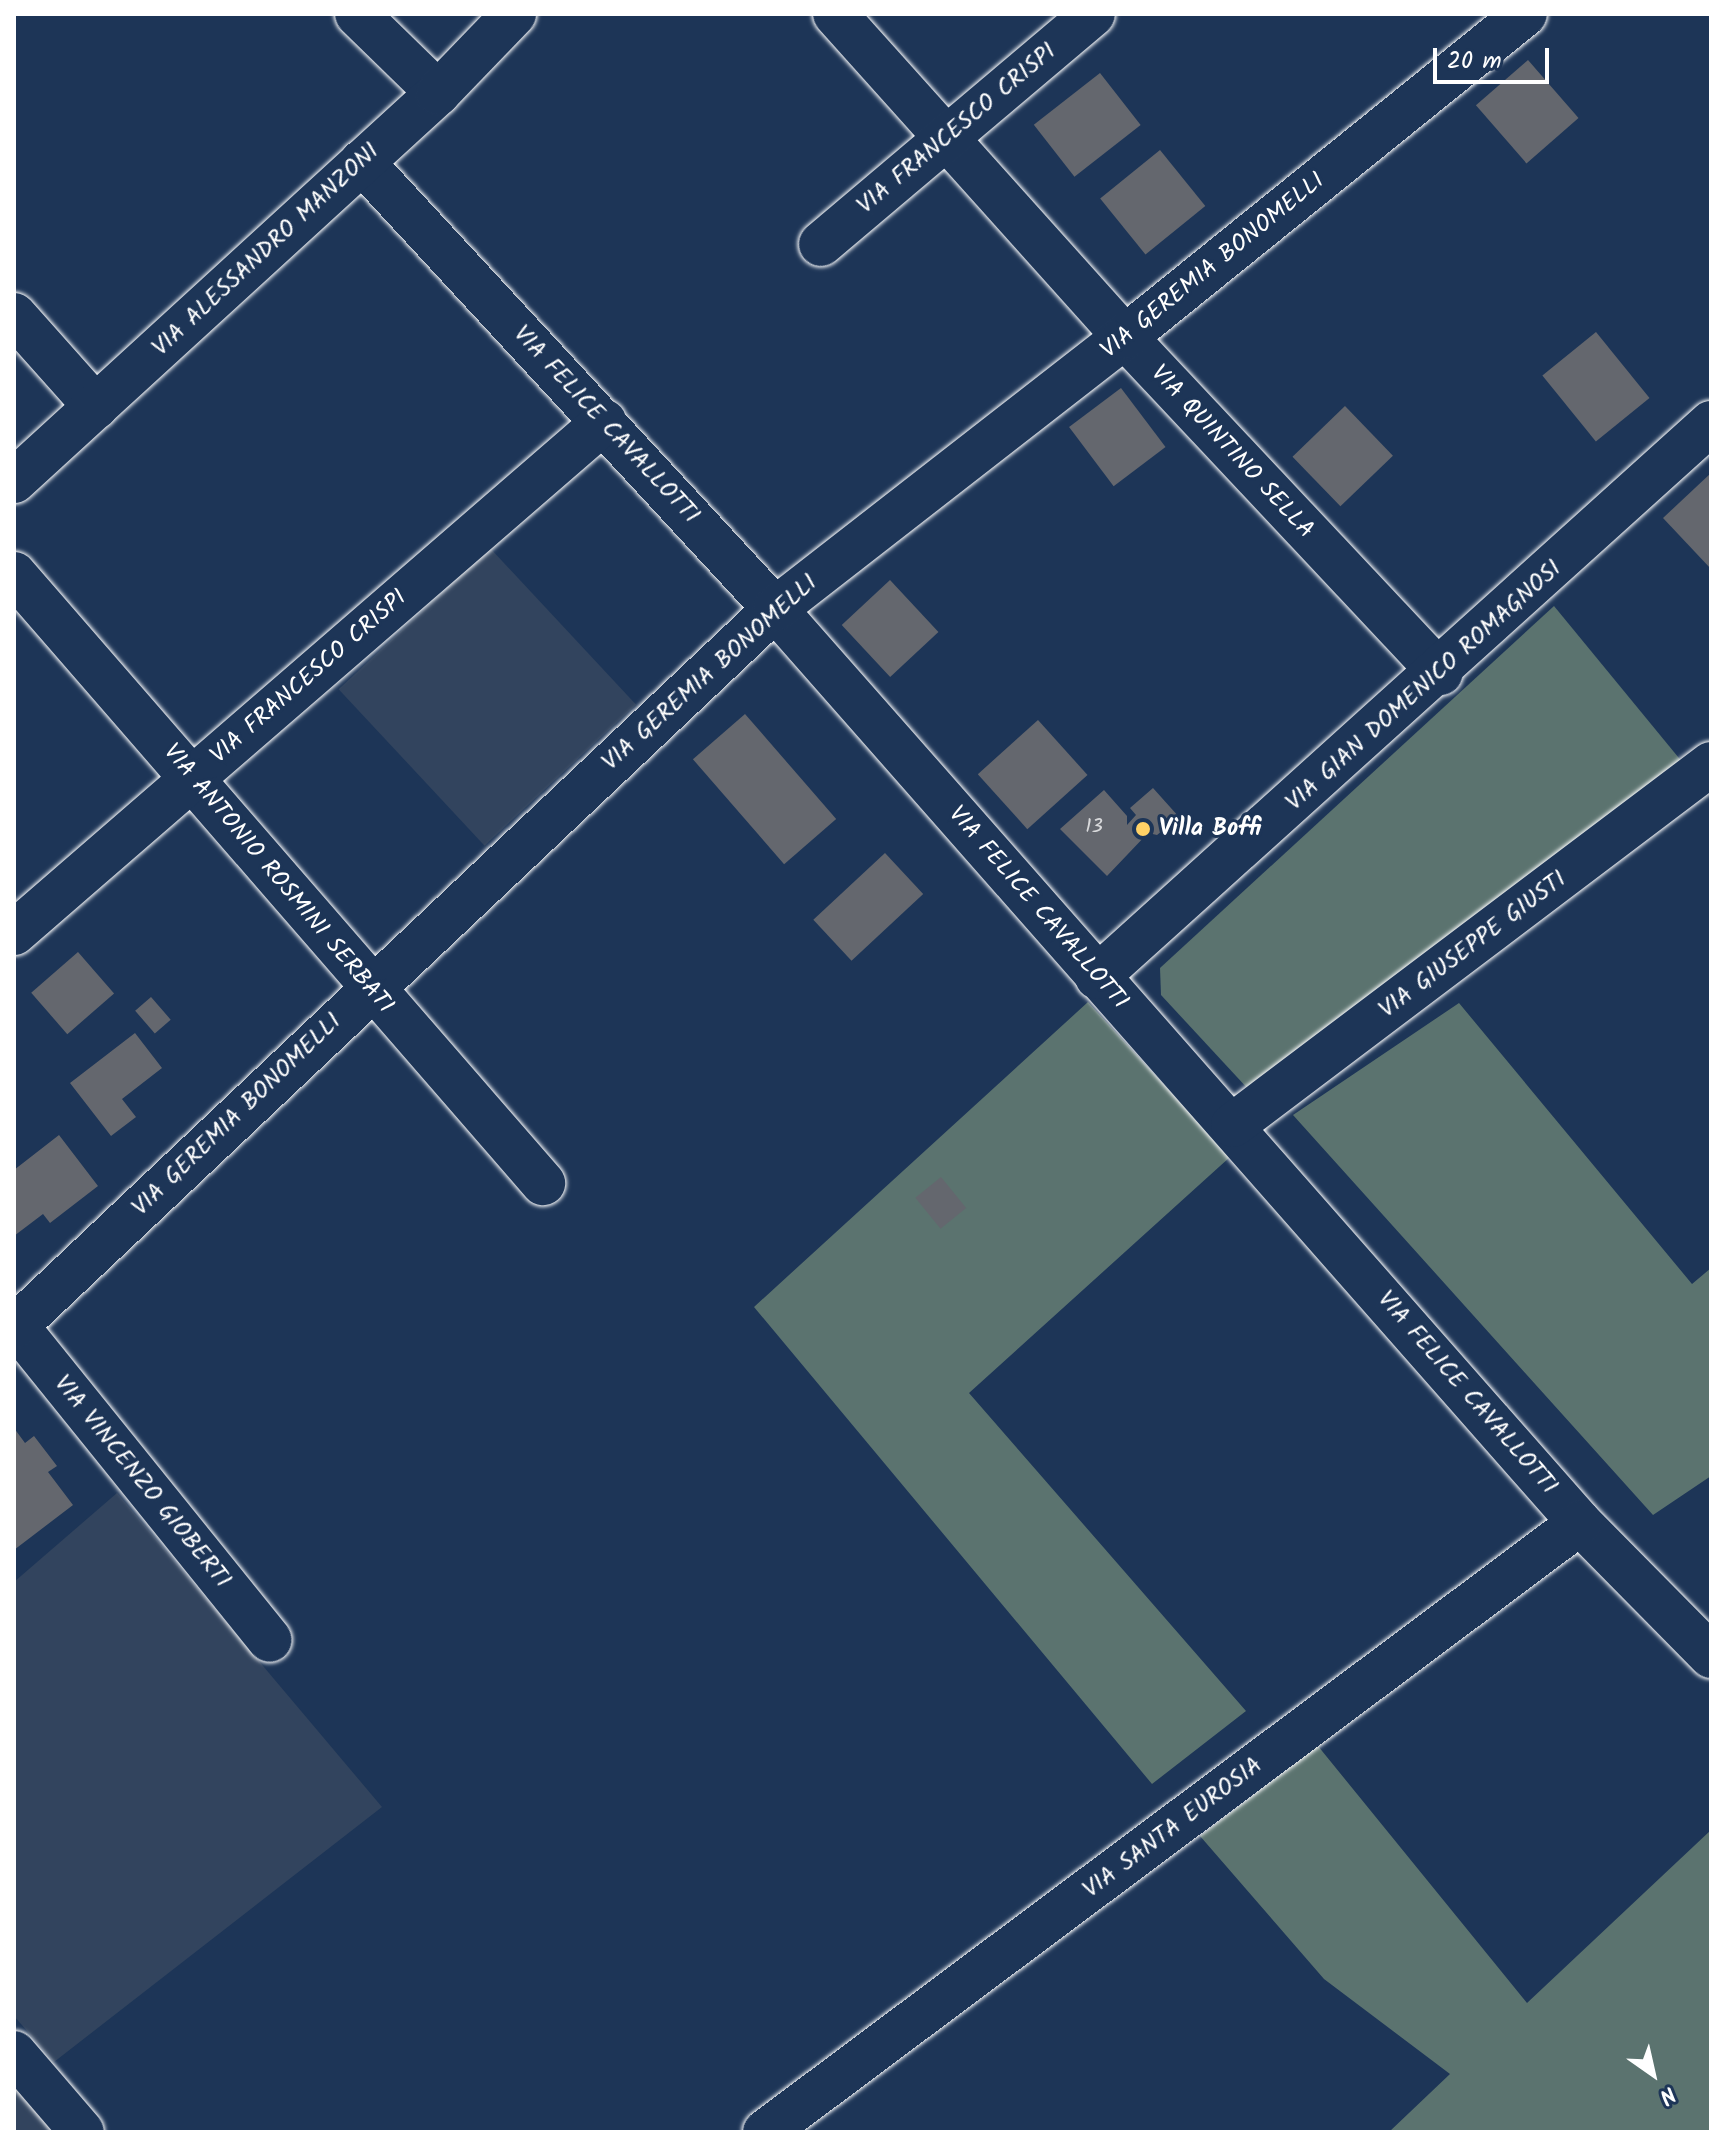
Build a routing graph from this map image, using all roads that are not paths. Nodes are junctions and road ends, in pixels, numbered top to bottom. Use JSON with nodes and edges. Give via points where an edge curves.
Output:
{"nodes":[{"id":1,"x":357,"y":14,"type":"edge"},
{"id":2,"x":514,"y":14,"type":"edge"},
{"id":3,"x":835,"y":14,"type":"edge"},
{"id":4,"x":1093,"y":14,"type":"edge"},
{"id":5,"x":1525,"y":14,"type":"edge"},
{"id":6,"x":438,"y":93,"type":"junction"},
{"id":7,"x":947,"y":137,"type":"junction"},
{"id":8,"x":362,"y":162,"type":"junction"},
{"id":9,"x":821,"y":244,"type":"dead end"},
{"id":10,"x":14,"y":315,"type":"edge"},
{"id":11,"x":1125,"y":337,"type":"junction"},
{"id":12,"x":96,"y":407,"type":"junction"},
{"id":13,"x":604,"y":422,"type":"junction"},
{"id":14,"x":1711,"y":423,"type":"edge"},
{"id":15,"x":14,"y":481,"type":"edge"},
{"id":16,"x":14,"y":574,"type":"edge"},
{"id":17,"x":775,"y":609,"type":"junction"},
{"id":18,"x":1440,"y":673,"type":"junction"},
{"id":19,"x":1711,"y":764,"type":"edge"},
{"id":20,"x":192,"y":777,"type":"junction"},
{"id":21,"x":14,"y":933,"type":"edge"},
{"id":22,"x":1097,"y":977,"type":"junction"},
{"id":23,"x":370,"y":988,"type":"junction"},
{"id":24,"x":1233,"y":1125,"type":"junction"},
{"id":25,"x":543,"y":1183,"type":"dead end"},
{"id":26,"x":15,"y":1325,"type":"edge"},
{"id":27,"x":1580,"y":1523,"type":"junction"},
{"id":28,"x":270,"y":1640,"type":"dead end"},
{"id":29,"x":1711,"y":1656,"type":"edge"},
{"id":30,"x":14,"y":2053,"type":"edge"},
{"id":31,"x":82,"y":2132,"type":"edge"},
{"id":32,"x":765,"y":2132,"type":"edge"}],
"edges":[{"from":1,"to":6,"type":"street"},
{"from":2,"to":6,"type":"street","name":"VIA ALESSANDRO MANZONI"},
{"from":3,"to":7,"type":"street","name":"VIA QUINTINO SELLA"},
{"from":4,"to":7,"type":"street","name":"VIA FRANCESCO CRISPI"},
{"from":5,"to":11,"type":"street","name":"VIA GEREMIA BONOMELLI"},
{"from":6,"to":8,"type":"street","name":"VIA ALESSANDRO MANZONI"},
{"from":7,"to":9,"type":"street","name":"VIA FRANCESCO CRISPI"},
{"from":7,"to":11,"type":"street","name":"VIA QUINTINO SELLA"},
{"from":8,"to":12,"type":"street","name":"VIA ALESSANDRO MANZONI"},
{"from":8,"to":13,"type":"street","name":"VIA FELICE CAVALLOTTI"},
{"from":10,"to":12,"type":"street"},
{"from":11,"to":17,"type":"street","name":"VIA GEREMIA BONOMELLI"},
{"from":11,"to":18,"type":"street","name":"VIA QUINTINO SELLA"},
{"from":12,"to":15,"type":"street","name":"VIA ALESSANDRO MANZONI"},
{"from":13,"to":17,"type":"street","name":"VIA FELICE CAVALLOTTI"},
{"from":13,"to":20,"type":"street","name":"VIA FRANCESCO CRISPI"},
{"from":14,"to":18,"type":"street","name":"VIA GIAN DOMENICO ROMAGNOSI"},
{"from":16,"to":20,"type":"street","name":"VIA ANTONIO ROSMINI SERBATI"},
{"from":17,"to":22,"type":"street","name":"VIA FELICE CAVALLOTTI"},
{"from":17,"to":23,"type":"street","name":"VIA GEREMIA BONOMELLI"},
{"from":18,"to":22,"type":"street","name":"VIA GIAN DOMENICO ROMAGNOSI"},
{"from":19,"to":24,"type":"street","name":"VIA GIUSEPPE GIUSTI"},
{"from":20,"to":21,"type":"street","name":"VIA FRANCESCO CRISPI"},
{"from":20,"to":23,"type":"street","name":"VIA ANTONIO ROSMINI SERBATI"},
{"from":22,"to":24,"type":"street","name":"VIA FELICE CAVALLOTTI"},
{"from":23,"to":25,"type":"street","name":"VIA ANTONIO ROSMINI SERBATI"},
{"from":23,"to":26,"type":"street","name":"VIA GEREMIA BONOMELLI"},
{"from":24,"to":27,"type":"street","name":"VIA FELICE CAVALLOTTI"},
{"from":26,"to":28,"type":"street","name":"VIA VINCENZO GIOBERTI"},
{"from":27,"to":29,"type":"street","name":"VIA FELICE CAVALLOTTI"},
{"from":27,"to":32,"type":"street","name":"VIA SANTA EUROSIA"},
{"from":30,"to":31,"type":"street"}]}
